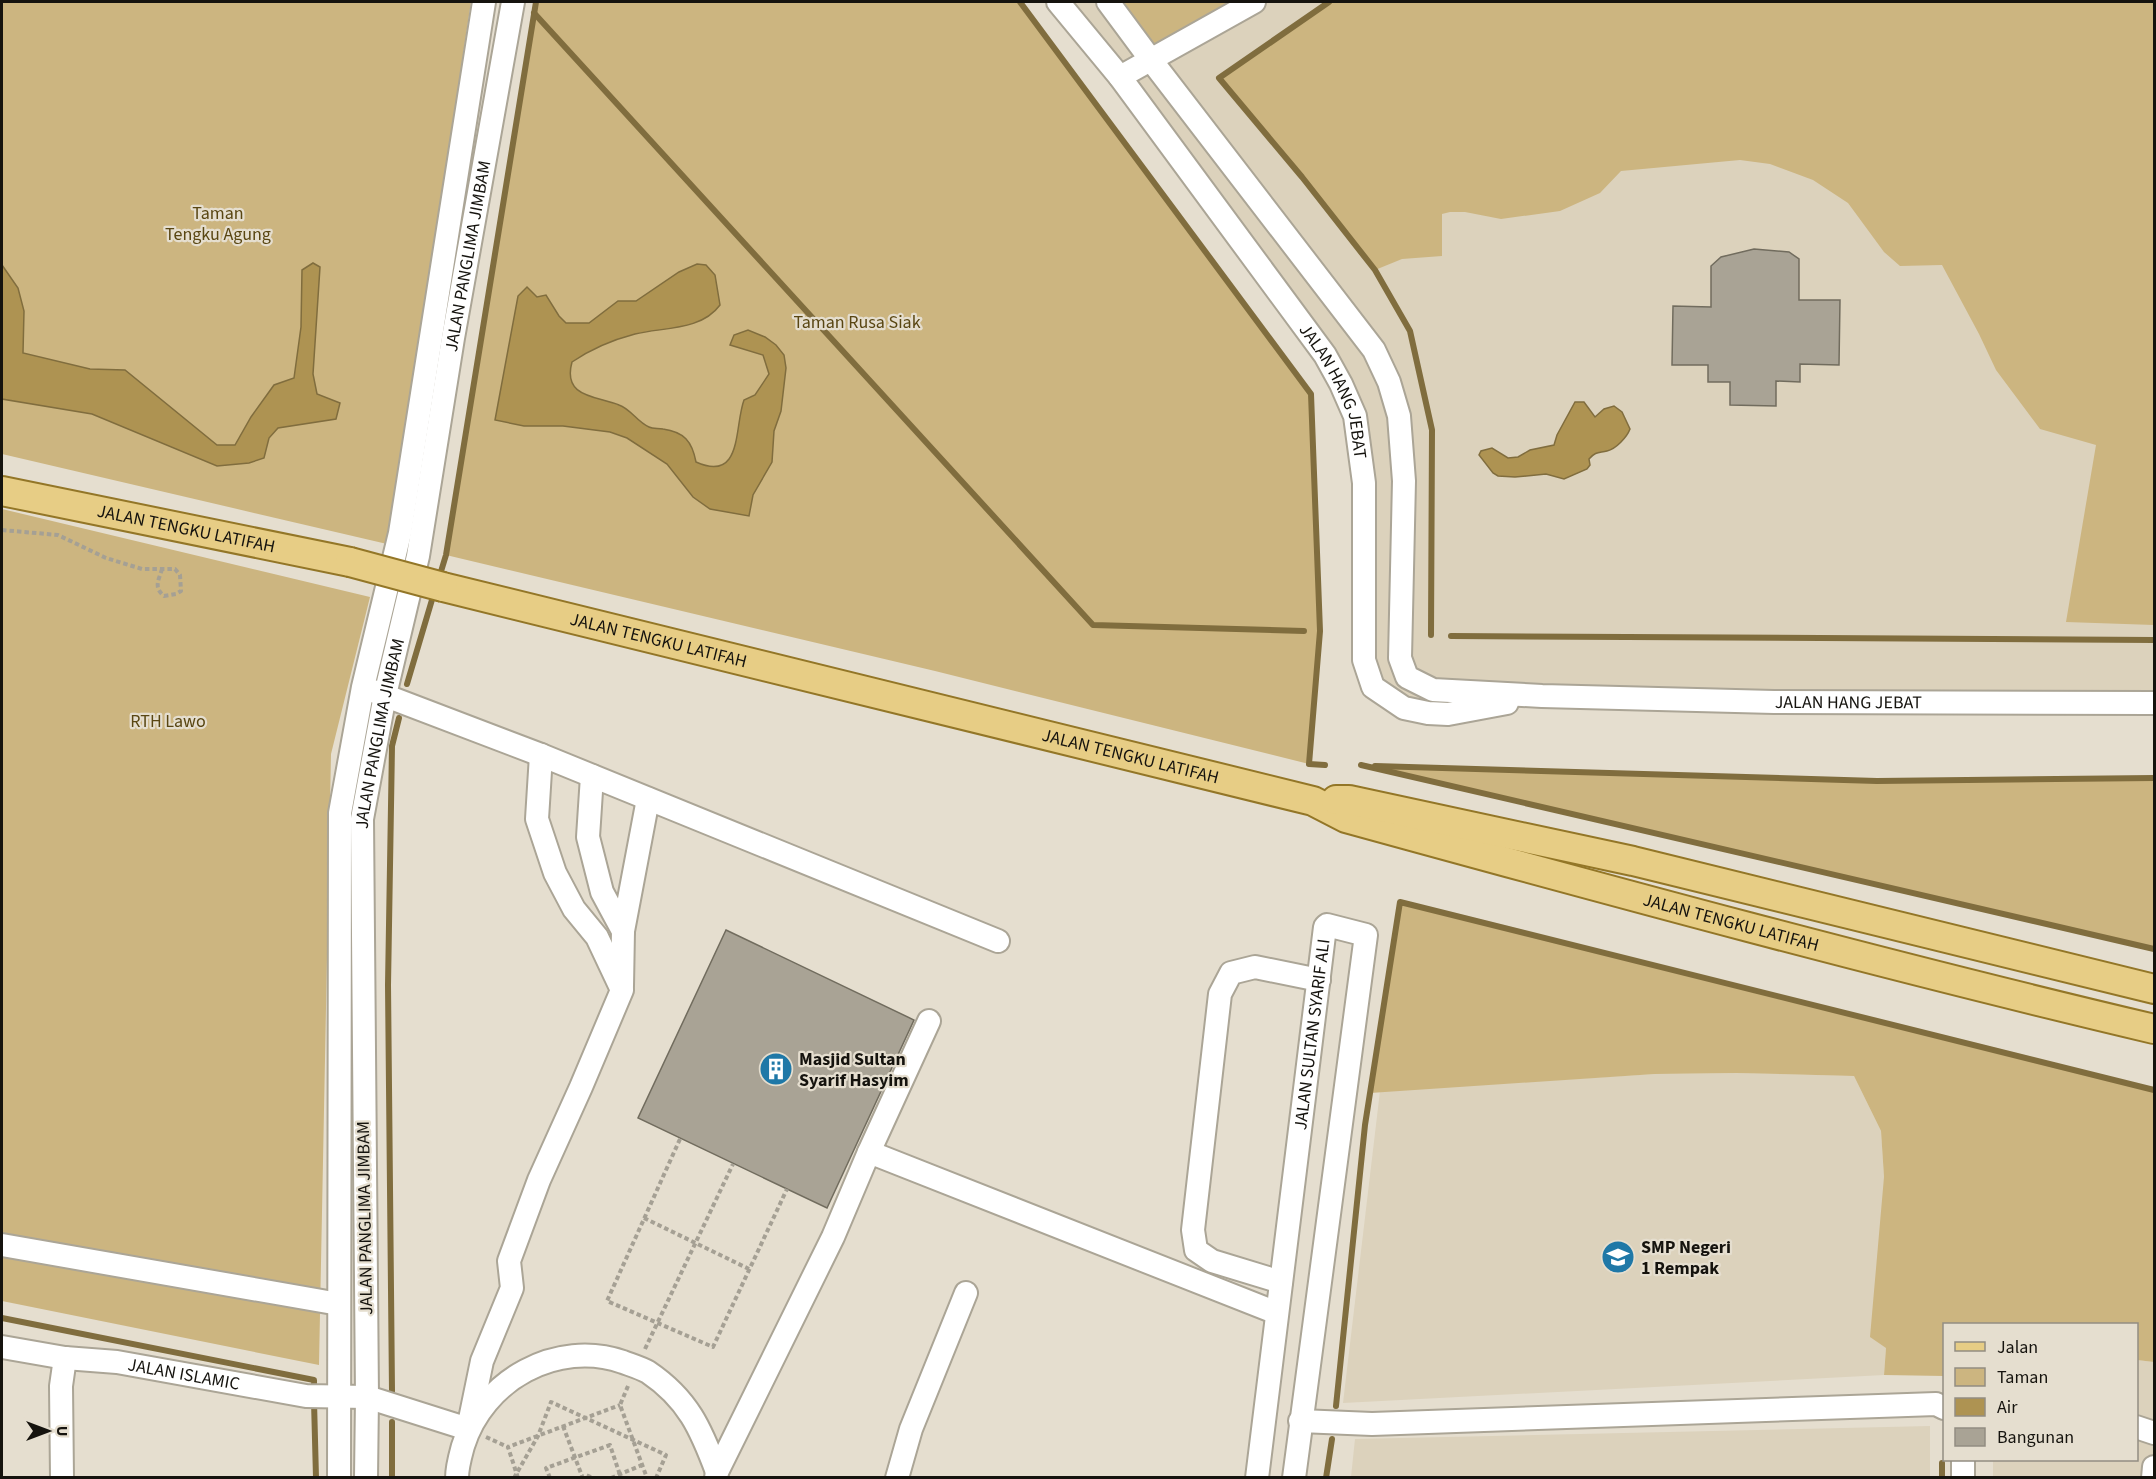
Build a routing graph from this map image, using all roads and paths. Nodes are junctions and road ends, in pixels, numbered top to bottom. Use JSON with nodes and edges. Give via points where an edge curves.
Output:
{"nodes":[{"id":1,"x":484,"y":2,"type":"edge"},
{"id":2,"x":513,"y":2,"type":"edge"},
{"id":3,"x":1058,"y":2,"type":"edge"},
{"id":4,"x":1108,"y":2,"type":"edge"},
{"id":5,"x":1254,"y":2,"type":"edge"},
{"id":6,"x":1151,"y":60,"type":"junction"},
{"id":7,"x":1120,"y":77,"type":"junction"},
{"id":8,"x":2,"y":491,"type":"edge"},
{"id":9,"x":2,"y":530,"type":"edge"},
{"id":10,"x":162,"y":569,"type":"junction"},
{"id":11,"x":363,"y":687,"type":"junction"},
{"id":12,"x":385,"y":695,"type":"junction"},
{"id":13,"x":1542,"y":696,"type":"junction"},
{"id":14,"x":2154,"y":703,"type":"edge"},
{"id":15,"x":541,"y":755,"type":"junction"},
{"id":16,"x":592,"y":776,"type":"junction"},
{"id":17,"x":648,"y":799,"type":"junction"},
{"id":18,"x":1313,"y":801,"type":"junction"},
{"id":19,"x":623,"y":931,"type":"junction"},
{"id":20,"x":998,"y":941,"type":"dead end"},
{"id":21,"x":1319,"y":980,"type":"junction"},
{"id":22,"x":2154,"y":989,"type":"edge"},
{"id":23,"x":622,"y":990,"type":"junction"},
{"id":24,"x":929,"y":1021,"type":"dead end"},
{"id":25,"x":2154,"y":1029,"type":"edge"},
{"id":26,"x":680,"y":1139,"type":"dead end"},
{"id":27,"x":869,"y":1152,"type":"junction"},
{"id":28,"x":733,"y":1164,"type":"dead end"},
{"id":29,"x":787,"y":1189,"type":"dead end"},
{"id":30,"x":644,"y":1218,"type":"junction"},
{"id":31,"x":695,"y":1243,"type":"junction"},
{"id":32,"x":2,"y":1245,"type":"edge"},
{"id":33,"x":749,"y":1269,"type":"junction"},
{"id":34,"x":1281,"y":1282,"type":"junction"},
{"id":35,"x":966,"y":1293,"type":"dead end"},
{"id":36,"x":339,"y":1304,"type":"junction"},
{"id":37,"x":1277,"y":1313,"type":"junction"},
{"id":38,"x":658,"y":1323,"type":"junction"},
{"id":39,"x":2,"y":1347,"type":"edge"},
{"id":40,"x":65,"y":1358,"type":"junction"},
{"id":41,"x":636,"y":1367,"type":"junction"},
{"id":42,"x":338,"y":1397,"type":"junction"},
{"id":43,"x":367,"y":1397,"type":"junction"},
{"id":44,"x":1943,"y":1408,"type":"edge"},
{"id":45,"x":585,"y":1418,"type":"junction"},
{"id":46,"x":1300,"y":1421,"type":"junction"},
{"id":47,"x":563,"y":1426,"type":"junction"},
{"id":48,"x":2138,"y":1428,"type":"edge"},
{"id":49,"x":468,"y":1429,"type":"junction"},
{"id":50,"x":2154,"y":1434,"type":"edge"},
{"id":51,"x":537,"y":1436,"type":"junction"},
{"id":52,"x":632,"y":1438,"type":"junction"},
{"id":53,"x":574,"y":1458,"type":"junction"},
{"id":54,"x":1963,"y":1461,"type":"edge"},
{"id":55,"x":642,"y":1465,"type":"junction"},
{"id":56,"x":2154,"y":1467,"type":"edge"},
{"id":57,"x":516,"y":1476,"type":"edge"},
{"id":58,"x":620,"y":1476,"type":"edge"},
{"id":59,"x":722,"y":1476,"type":"edge"},
{"id":60,"x":581,"y":1477,"type":"edge"},
{"id":61,"x":62,"y":1478,"type":"edge"},
{"id":62,"x":339,"y":1478,"type":"edge"},
{"id":63,"x":366,"y":1478,"type":"edge"},
{"id":64,"x":457,"y":1478,"type":"edge"},
{"id":65,"x":550,"y":1478,"type":"edge"},
{"id":66,"x":593,"y":1478,"type":"edge"},
{"id":67,"x":611,"y":1478,"type":"edge"},
{"id":68,"x":647,"y":1478,"type":"edge"},
{"id":69,"x":656,"y":1478,"type":"edge"},
{"id":70,"x":897,"y":1478,"type":"edge"},
{"id":71,"x":1257,"y":1478,"type":"edge"},
{"id":72,"x":1294,"y":1478,"type":"edge"},
{"id":73,"x":1963,"y":1478,"type":"edge"},
{"id":74,"x":2153,"y":1478,"type":"edge"}],
"edges":[{"from":1,"to":11,"type":"street","name":"JALAN PANGLIMA JIMBAM","via":[[400,533]]},
{"from":2,"to":12,"type":"street","name":"JALAN PANGLIMA JIMBAM","via":[[418,556]]},
{"from":3,"to":7,"type":"street","name":"JALAN HANG JEBAT"},
{"from":4,"to":6,"type":"street","name":"JALAN HANG JEBAT"},
{"from":5,"to":6,"type":"street"},
{"from":6,"to":7,"type":"street"},
{"from":6,"to":13,"type":"street","name":"JALAN HANG JEBAT","via":[[1374,350],[1389,382],[1399,416],[1404,481],[1400,658],[1407,677],[1433,690]]},
{"from":7,"to":13,"type":"street","name":"JALAN HANG JEBAT","via":[[1325,355],[1341,384],[1354,416],[1364,483],[1364,660],[1373,687],[1404,708],[1428,713],[1448,714]]},
{"from":8,"to":18,"type":"main road","name":"JALAN TENGKU LATIFAH","bridge":true,"via":[[350,562]]},
{"from":9,"to":10,"type":"path","via":[[58,535],[106,558],[142,569]]},
{"from":10,"to":10,"type":"path","via":[[175,569],[180,575],[181,591],[164,596],[160,592],[157,583]]},
{"from":11,"to":12,"type":"street"},
{"from":11,"to":36,"type":"street","name":"JALAN PANGLIMA JIMBAM","via":[[340,813]]},
{"from":12,"to":15,"type":"street"},
{"from":12,"to":43,"type":"street","name":"JALAN PANGLIMA JIMBAM","via":[[362,819]]},
{"from":13,"to":14,"type":"street","name":"JALAN HANG JEBAT","via":[[1774,702]]},
{"from":15,"to":16,"type":"street"},
{"from":15,"to":23,"type":"street","via":[[537,819],[555,873],[574,909],[597,937]]},
{"from":16,"to":17,"type":"street"},
{"from":16,"to":19,"type":"street","via":[[588,837],[602,892]]},
{"from":17,"to":19,"type":"street"},
{"from":17,"to":20,"type":"street"},
{"from":18,"to":22,"type":"main road","name":"JALAN TENGKU LATIFAH","via":[[1349,800],[1633,861]]},
{"from":18,"to":25,"type":"main road","name":"JALAN TENGKU LATIFAH","via":[[1346,818],[1630,896]]},
{"from":19,"to":23,"type":"street"},
{"from":21,"to":34,"type":"street","name":"JALAN SULTAN SYARIF ALI"},
{"from":21,"to":34,"type":"street","via":[[1255,967],[1231,973],[1220,994],[1192,1230],[1196,1251]]},
{"from":21,"to":46,"type":"street","name":"JALAN SULTAN SYARIF ALI","via":[[1325,926],[1365,934]]},
{"from":23,"to":49,"type":"street","via":[[539,1180],[509,1261],[512,1288],[482,1361]]},
{"from":24,"to":27,"type":"street"},
{"from":26,"to":30,"type":"path"},
{"from":27,"to":37,"type":"street"},
{"from":27,"to":59,"type":"street"},
{"from":28,"to":31,"type":"path"},
{"from":29,"to":33,"type":"path"},
{"from":30,"to":31,"type":"path"},
{"from":30,"to":38,"type":"path","via":[[607,1301]]},
{"from":31,"to":33,"type":"path"},
{"from":31,"to":38,"type":"path"},
{"from":32,"to":36,"type":"street"},
{"from":33,"to":38,"type":"path","via":[[713,1347]]},
{"from":34,"to":37,"type":"street","name":"JALAN SULTAN SYARIF ALI"},
{"from":35,"to":70,"type":"street","via":[[911,1429]]},
{"from":36,"to":42,"type":"street","name":"JALAN PANGLIMA JIMBAM"},
{"from":37,"to":71,"type":"street","name":"JALAN SULTAN SYARIF ALI"},
{"from":38,"to":41,"type":"path"},
{"from":39,"to":40,"type":"street","name":"JALAN ISLAMIC"},
{"from":40,"to":42,"type":"street","name":"JALAN ISLAMIC","via":[[117,1362],[306,1396]]},
{"from":40,"to":61,"type":"street","via":[[61,1386]]},
{"from":41,"to":49,"type":"street","via":[[607,1357],[565,1356],[526,1369],[492,1394]]},
{"from":41,"to":59,"type":"street","via":[[680,1397]]},
{"from":42,"to":43,"type":"street","name":"JALAN ISLAMIC"},
{"from":42,"to":62,"type":"street","name":"JALAN PANGLIMA JIMBAM"},
{"from":43,"to":49,"type":"street","name":"JALAN ISLAMIC"},
{"from":43,"to":63,"type":"street","name":"JALAN PANGLIMA JIMBAM"},
{"from":44,"to":46,"type":"street","via":[[1936,1404],[1372,1424]]},
{"from":45,"to":47,"type":"path"},
{"from":45,"to":51,"type":"path","via":[[551,1402]]},
{"from":45,"to":52,"type":"path"},
{"from":45,"to":52,"type":"path","via":[[620,1405]]},
{"from":46,"to":72,"type":"street","name":"JALAN SULTAN SYARIF ALI"},
{"from":47,"to":51,"type":"path"},
{"from":47,"to":53,"type":"path"},
{"from":48,"to":50,"type":"street"},
{"from":49,"to":64,"type":"street"},
{"from":51,"to":57,"type":"path"},
{"from":51,"to":57,"type":"path","via":[[508,1447]]},
{"from":52,"to":55,"type":"path"},
{"from":52,"to":69,"type":"path","via":[[666,1455]]},
{"from":53,"to":58,"type":"path","via":[[610,1445]]},
{"from":53,"to":60,"type":"path"},
{"from":53,"to":65,"type":"path","via":[[546,1468]]},
{"from":54,"to":73,"type":"street"},
{"from":55,"to":58,"type":"path"},
{"from":55,"to":68,"type":"path"},
{"from":56,"to":74,"type":"street"},
{"from":58,"to":67,"type":"path"},
{"from":60,"to":66,"type":"path"}]}
